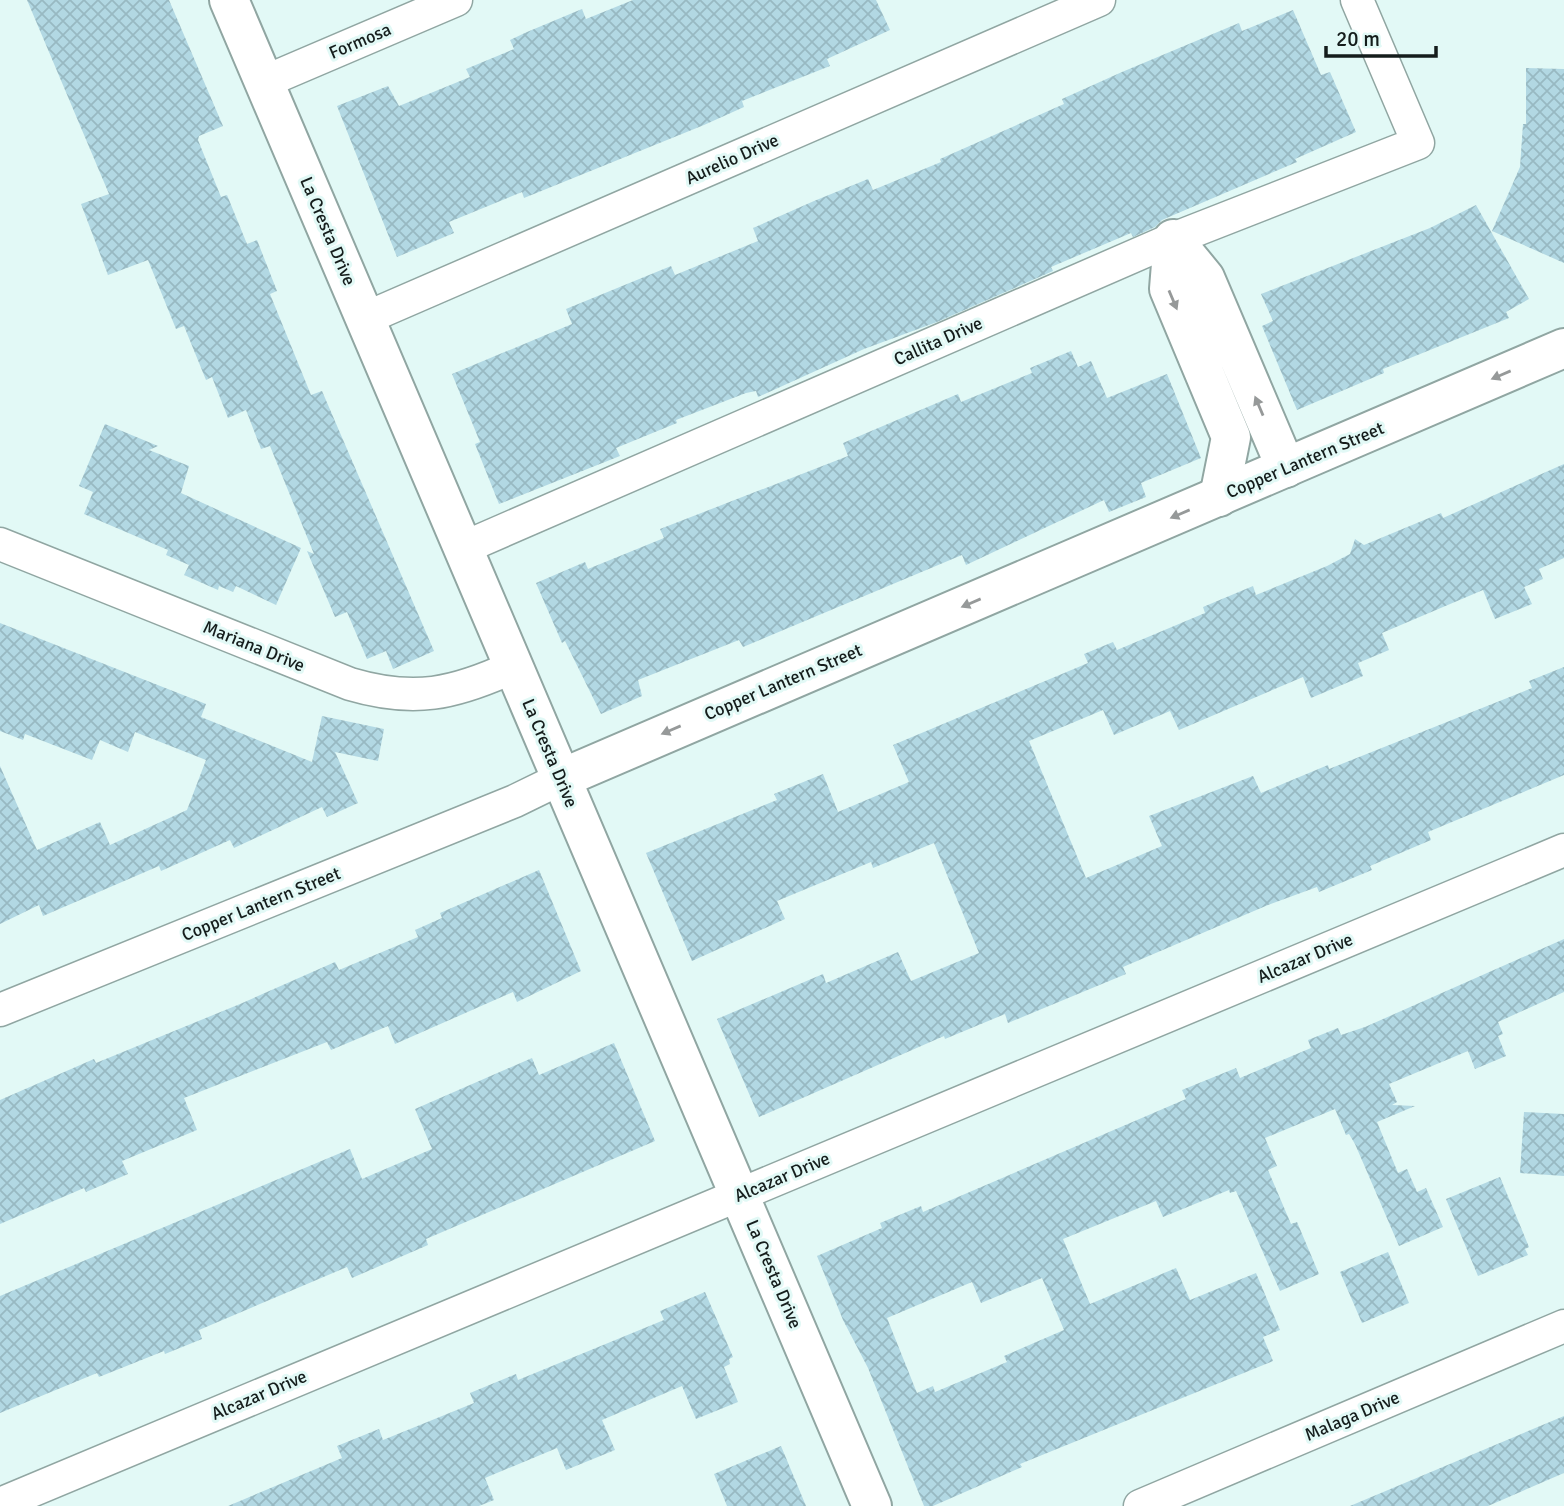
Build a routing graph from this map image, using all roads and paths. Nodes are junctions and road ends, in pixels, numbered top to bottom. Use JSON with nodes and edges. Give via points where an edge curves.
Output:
{"nodes":[{"id":1,"x":229,"y":0,"type":"edge"},
{"id":2,"x":456,"y":0,"type":"edge"},
{"id":3,"x":1099,"y":0,"type":"edge"},
{"id":4,"x":1357,"y":0,"type":"edge"},
{"id":5,"x":264,"y":82,"type":"junction"},
{"id":6,"x":1173,"y":239,"type":"junction"},
{"id":7,"x":366,"y":318,"type":"junction"},
{"id":8,"x":1564,"y":348,"type":"edge"},
{"id":9,"x":1286,"y":468,"type":"junction"},
{"id":10,"x":1219,"y":497,"type":"junction"},
{"id":11,"x":0,"y":544,"type":"edge"},
{"id":12,"x":463,"y":548,"type":"junction"},
{"id":13,"x":513,"y":667,"type":"junction"},
{"id":14,"x":561,"y":779,"type":"junction"},
{"id":15,"x":1564,"y":849,"type":"edge"},
{"id":16,"x":0,"y":1010,"type":"edge"},
{"id":17,"x":741,"y":1194,"type":"junction"},
{"id":18,"x":1564,"y":1326,"type":"edge"},
{"id":19,"x":0,"y":1504,"type":"edge"},
{"id":20,"x":872,"y":1506,"type":"edge"},
{"id":21,"x":1140,"y":1506,"type":"edge"}],
"edges":[{"from":1,"to":5,"type":"street","name":"La Cresta Drive"},
{"from":2,"to":5,"type":"street","name":"Formosa"},
{"from":3,"to":7,"type":"street","name":"Aurelio Drive"},
{"from":4,"to":6,"type":"street","name":"Callita Drive","via":[[1418,143]]},
{"from":5,"to":7,"type":"street","name":"La Cresta Drive"},
{"from":9,"to":6,"type":"street","one_way":true,"via":[[1205,278]]},
{"from":6,"to":10,"type":"street","one_way":true,"via":[[1169,289],[1231,437]]},
{"from":6,"to":12,"type":"street","name":"Callita Drive"},
{"from":7,"to":12,"type":"street","name":"La Cresta Drive"},
{"from":8,"to":9,"type":"street","name":"Copper Lantern Street","one_way":true},
{"from":9,"to":10,"type":"street","name":"Copper Lantern Street"},
{"from":10,"to":14,"type":"street","name":"Copper Lantern Street","one_way":true},
{"from":11,"to":13,"type":"street","name":"Mariana Drive","via":[[381,693],[413,696],[448,691]]},
{"from":12,"to":13,"type":"street","name":"La Cresta Drive"},
{"from":13,"to":14,"type":"street","name":"La Cresta Drive"},
{"from":14,"to":16,"type":"street","name":"Copper Lantern Street"},
{"from":14,"to":17,"type":"street","name":"La Cresta Drive"},
{"from":15,"to":17,"type":"street","name":"Alcazar Drive"},
{"from":17,"to":19,"type":"street","name":"Alcazar Drive"},
{"from":17,"to":20,"type":"street","name":"La Cresta Drive"},
{"from":18,"to":21,"type":"street","name":"Malaga Drive"}]}
